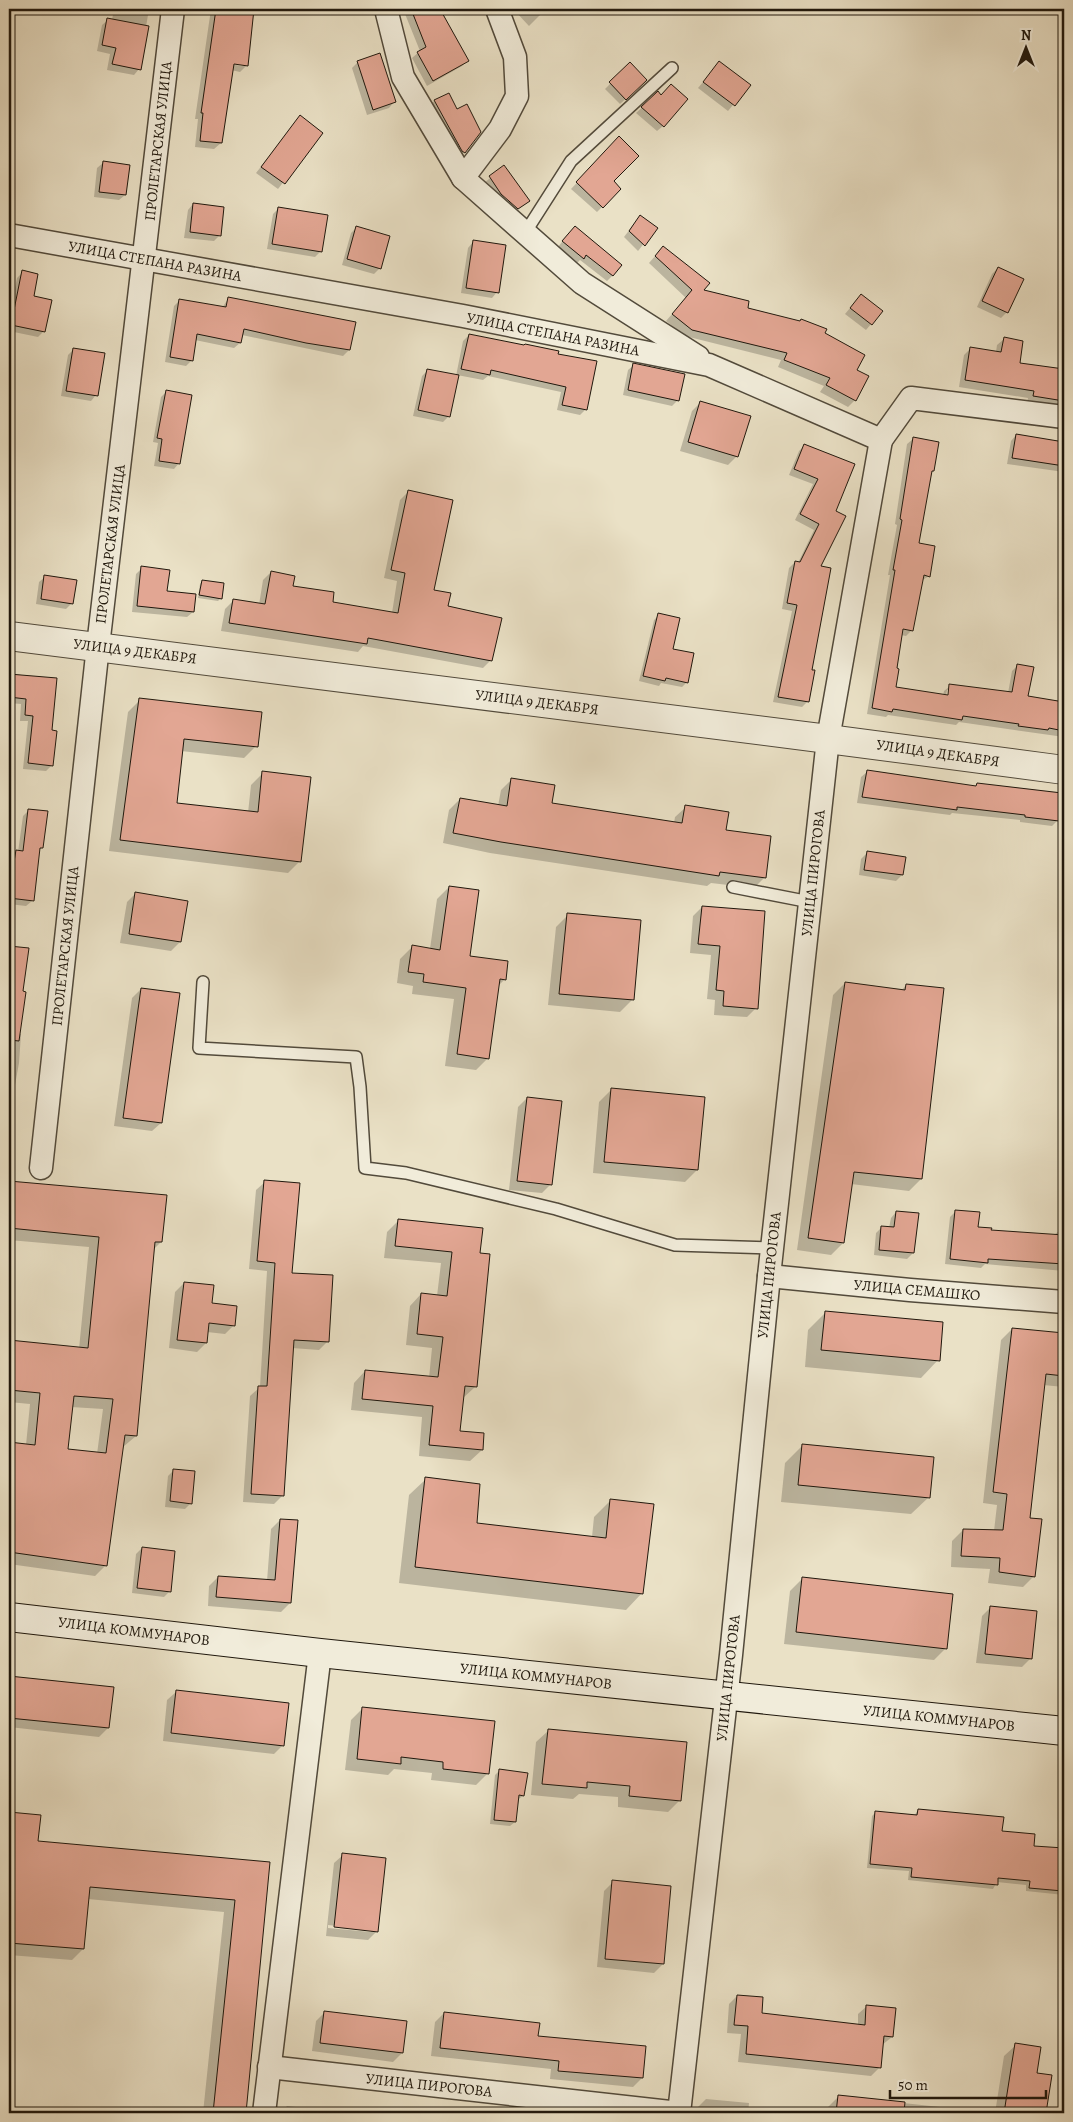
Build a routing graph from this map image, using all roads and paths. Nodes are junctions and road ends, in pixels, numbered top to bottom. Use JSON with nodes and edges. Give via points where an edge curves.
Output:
{"nodes":[{"id":1,"x":173,"y":9,"type":"edge"},
{"id":2,"x":386,"y":9,"type":"edge"},
{"id":3,"x":497,"y":9,"type":"edge"},
{"id":4,"x":672,"y":68,"type":"dead end"},
{"id":5,"x":463,"y":178,"type":"junction"},
{"id":6,"x":526,"y":233,"type":"junction"},
{"id":7,"x":9,"y":235,"type":"edge"},
{"id":8,"x":145,"y":259,"type":"junction"},
{"id":9,"x":710,"y":365,"type":"junction"},
{"id":10,"x":1064,"y":417,"type":"edge"},
{"id":11,"x":881,"y":440,"type":"junction"},
{"id":12,"x":9,"y":636,"type":"edge"},
{"id":13,"x":98,"y":646,"type":"junction"},
{"id":14,"x":828,"y":738,"type":"junction"},
{"id":15,"x":1064,"y":770,"type":"edge"},
{"id":16,"x":733,"y":887,"type":"dead end"},
{"id":17,"x":810,"y":902,"type":"junction"},
{"id":18,"x":203,"y":982,"type":"dead end"},
{"id":19,"x":40,"y":1168,"type":"dead end"},
{"id":20,"x":772,"y":1248,"type":"junction"},
{"id":21,"x":769,"y":1276,"type":"junction"},
{"id":22,"x":1064,"y":1302,"type":"edge"},
{"id":23,"x":9,"y":1617,"type":"edge"},
{"id":24,"x":320,"y":1653,"type":"junction"},
{"id":25,"x":726,"y":1696,"type":"junction"},
{"id":26,"x":1064,"y":1731,"type":"edge"},
{"id":27,"x":269,"y":2067,"type":"junction"},
{"id":28,"x":264,"y":2113,"type":"edge"},
{"id":29,"x":679,"y":2113,"type":"edge"}],
"edges":[{"from":1,"to":8,"type":"street","name":"ПРОЛЕТАРСКАЯ УЛИЦА"},
{"from":2,"to":5,"type":"street","via":[[403,77]]},
{"from":3,"to":5,"type":"street","via":[[515,57],[517,96],[500,129]]},
{"from":4,"to":6,"type":"lane","via":[[571,161]]},
{"from":5,"to":6,"type":"street"},
{"from":6,"to":9,"type":"street","via":[[582,283]]},
{"from":7,"to":8,"type":"street","name":"УЛИЦА СТЕПАНА РАЗИНА"},
{"from":8,"to":9,"type":"street","name":"УЛИЦА СТЕПАНА РАЗИНА","via":[[463,316]]},
{"from":8,"to":13,"type":"street","name":"ПРОЛЕТАРСКАЯ УЛИЦА"},
{"from":9,"to":11,"type":"street","name":"УЛИЦА СТЕПАНА РАЗИНА"},
{"from":10,"to":11,"type":"street","via":[[911,398]]},
{"from":11,"to":14,"type":"street","name":"УЛИЦА ПИРОГОВА"},
{"from":12,"to":13,"type":"street","name":"УЛИЦА 9 ДЕКАБРЯ"},
{"from":13,"to":14,"type":"street","name":"УЛИЦА 9 ДЕКАБРЯ"},
{"from":13,"to":19,"type":"street","name":"ПРОЛЕТАРСКАЯ УЛИЦА"},
{"from":14,"to":15,"type":"street","name":"УЛИЦА 9 ДЕКАБРЯ"},
{"from":14,"to":17,"type":"street","name":"УЛИЦА ПИРОГОВА"},
{"from":16,"to":17,"type":"lane"},
{"from":17,"to":20,"type":"street","name":"УЛИЦА ПИРОГОВА"},
{"from":18,"to":20,"type":"lane","via":[[199,1048],[356,1057],[365,1168],[406,1173],[556,1210],[675,1245]]},
{"from":20,"to":21,"type":"street","name":"УЛИЦА ПИРОГОВА"},
{"from":21,"to":22,"type":"street","name":"УЛИЦА СЕМАШКО"},
{"from":21,"to":25,"type":"street","name":"УЛИЦА ПИРОГОВА"},
{"from":23,"to":24,"type":"street","name":"УЛИЦА КОММУНАРОВ"},
{"from":24,"to":25,"type":"street","name":"УЛИЦА КОММУНАРОВ"},
{"from":24,"to":27,"type":"street"},
{"from":25,"to":26,"type":"street","name":"УЛИЦА КОММУНАРОВ"},
{"from":25,"to":29,"type":"street","name":"УЛИЦА ПИРОГОВА"},
{"from":27,"to":28,"type":"street"},
{"from":27,"to":29,"type":"street","name":"УЛИЦА ПИРОГОВА"}]}
